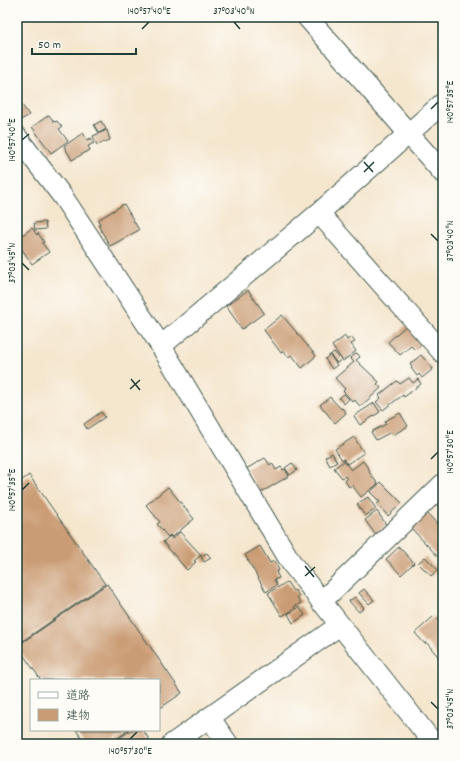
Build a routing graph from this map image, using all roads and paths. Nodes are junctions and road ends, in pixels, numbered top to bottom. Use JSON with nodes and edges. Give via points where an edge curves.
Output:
{"nodes":[{"id":1,"x":307,"y":17,"type":"edge"},
{"id":2,"x":443,"y":103,"type":"edge"},
{"id":3,"x":409,"y":134,"type":"junction"},
{"id":4,"x":17,"y":137,"type":"edge"},
{"id":5,"x":443,"y":173,"type":"edge"},
{"id":6,"x":319,"y":213,"type":"junction"},
{"id":7,"x":161,"y":346,"type":"junction"},
{"id":8,"x":443,"y":353,"type":"edge"},
{"id":9,"x":443,"y":484,"type":"edge"},
{"id":10,"x":321,"y":602,"type":"junction"},
{"id":11,"x":340,"y":625,"type":"junction"},
{"id":12,"x":210,"y":718,"type":"junction"},
{"id":13,"x":172,"y":744,"type":"edge"},
{"id":14,"x":228,"y":744,"type":"edge"},
{"id":15,"x":434,"y":744,"type":"edge"}],
"edges":[{"from":1,"to":3,"type":"street"},
{"from":2,"to":3,"type":"street"},
{"from":3,"to":5,"type":"street"},
{"from":3,"to":6,"type":"street"},
{"from":4,"to":7,"type":"street","via":[[62,197]]},
{"from":6,"to":7,"type":"street"},
{"from":6,"to":8,"type":"street"},
{"from":7,"to":10,"type":"street","via":[[292,564]]},
{"from":9,"to":10,"type":"street"},
{"from":10,"to":11,"type":"street"},
{"from":11,"to":12,"type":"street"},
{"from":11,"to":15,"type":"street"},
{"from":12,"to":13,"type":"street"},
{"from":12,"to":14,"type":"street"}]}
